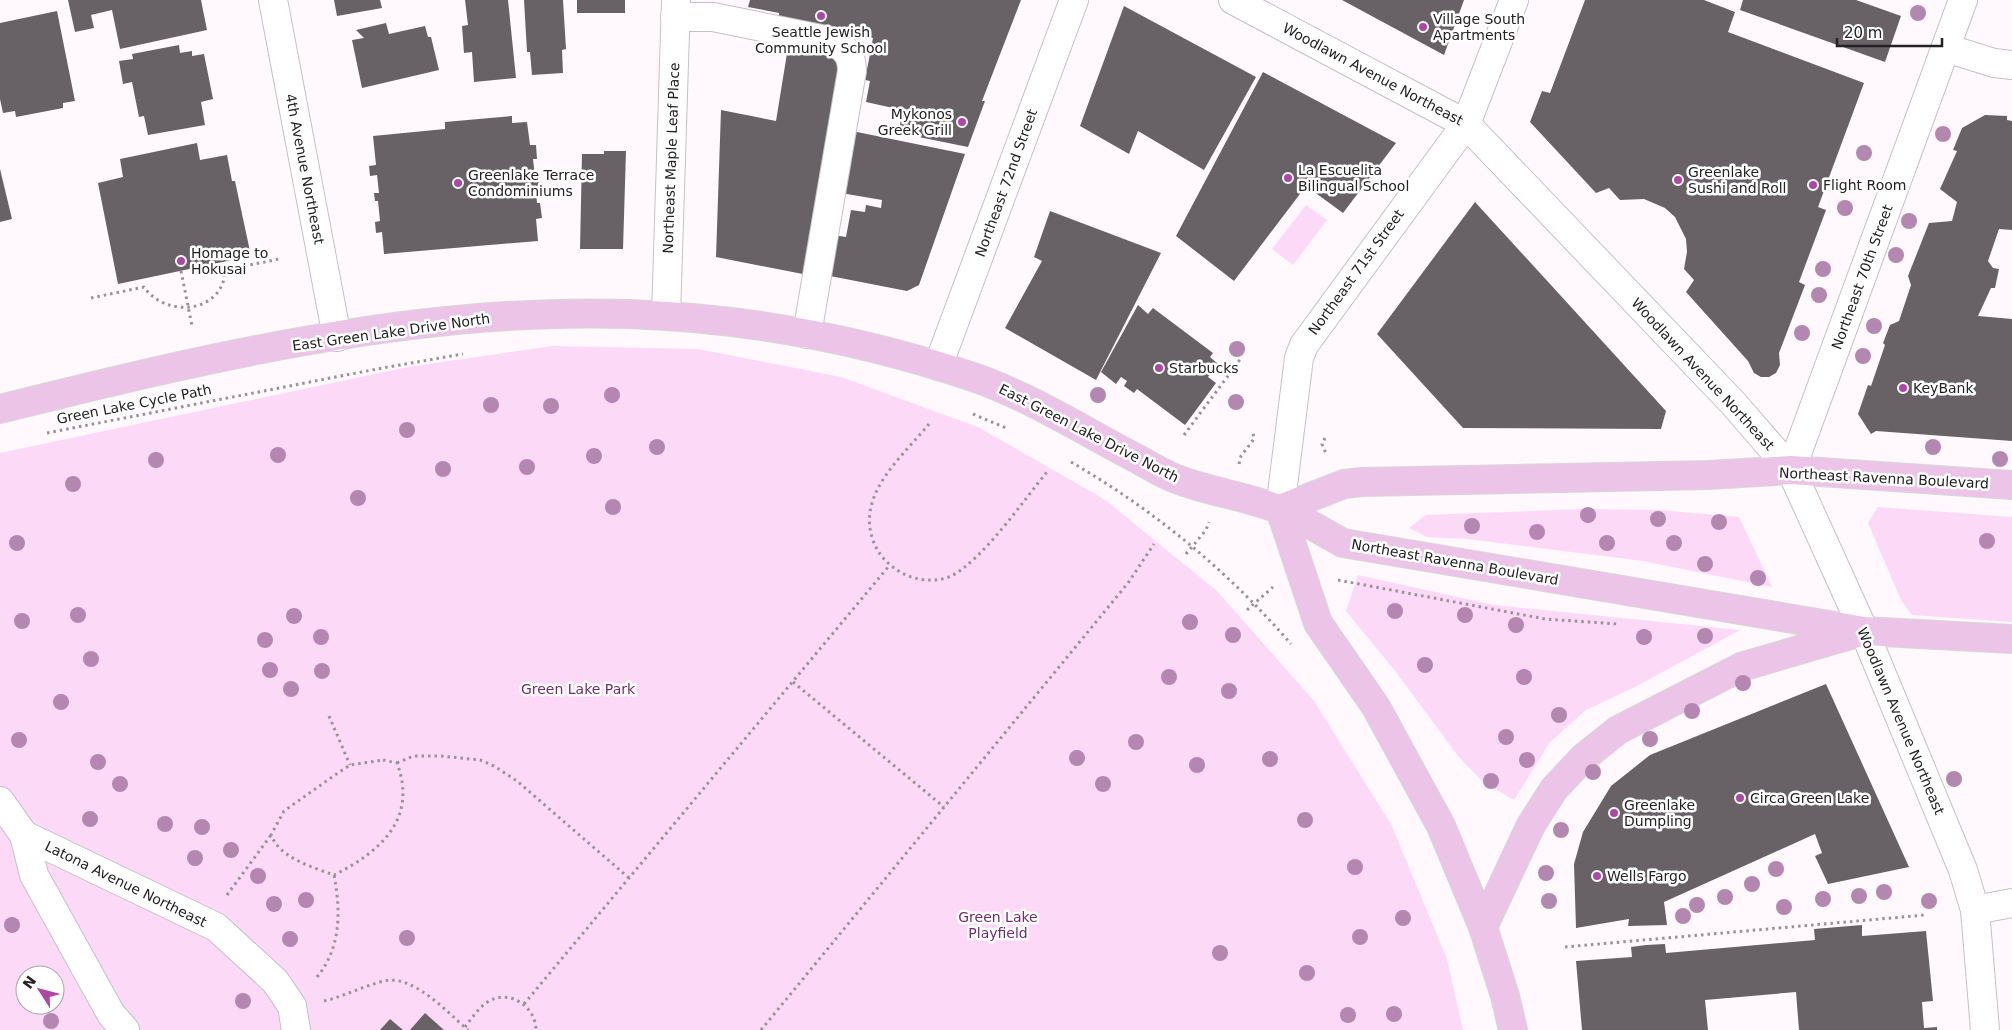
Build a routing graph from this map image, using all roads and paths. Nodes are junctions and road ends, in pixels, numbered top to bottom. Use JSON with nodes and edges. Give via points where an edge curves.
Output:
{"nodes":[{"id":1,"x":273,"y":0,"type":"edge"},
{"id":2,"x":1074,"y":0,"type":"edge"},
{"id":3,"x":1233,"y":0,"type":"edge"},
{"id":4,"x":1514,"y":0,"type":"edge"},
{"id":5,"x":1963,"y":0,"type":"edge"},
{"id":6,"x":676,"y":8,"type":"edge"},
{"id":7,"x":1946,"y":48,"type":"junction"},
{"id":8,"x":2012,"y":65,"type":"edge"},
{"id":9,"x":1466,"y":124,"type":"junction"},
{"id":10,"x":278,"y":259,"type":"dead end"},
{"id":11,"x":182,"y":271,"type":"dead end"},
{"id":12,"x":91,"y":298,"type":"dead end"},
{"id":13,"x":188,"y":307,"type":"junction"},
{"id":14,"x":666,"y":316,"type":"junction"},
{"id":15,"x":192,"y":326,"type":"dead end"},
{"id":16,"x":807,"y":334,"type":"junction"},
{"id":17,"x":337,"y":337,"type":"junction"},
{"id":18,"x":470,"y":353,"type":"dead end"},
{"id":19,"x":1242,"y":357,"type":"dead end"},
{"id":20,"x":938,"y":366,"type":"junction"},
{"id":21,"x":0,"y":409,"type":"edge"},
{"id":22,"x":971,"y":413,"type":"dead end"},
{"id":23,"x":929,"y":424,"type":"dead end"},
{"id":24,"x":1010,"y":430,"type":"dead end"},
{"id":25,"x":38,"y":435,"type":"dead end"},
{"id":26,"x":1184,"y":435,"type":"dead end"},
{"id":27,"x":1063,"y":458,"type":"dead end"},
{"id":28,"x":1791,"y":470,"type":"junction"},
{"id":29,"x":1047,"y":472,"type":"dead end"},
{"id":30,"x":2012,"y":485,"type":"edge"},
{"id":31,"x":1280,"y":510,"type":"junction"},
{"id":32,"x":1211,"y":518,"type":"dead end"},
{"id":33,"x":1154,"y":544,"type":"dead end"},
{"id":34,"x":1192,"y":546,"type":"junction"},
{"id":35,"x":1186,"y":554,"type":"dead end"},
{"id":36,"x":889,"y":566,"type":"junction"},
{"id":37,"x":1333,"y":579,"type":"dead end"},
{"id":38,"x":1279,"y":584,"type":"dead end"},
{"id":39,"x":1254,"y":603,"type":"junction"},
{"id":40,"x":1247,"y":610,"type":"dead end"},
{"id":41,"x":1619,"y":624,"type":"dead end"},
{"id":42,"x":1864,"y":631,"type":"junction"},
{"id":43,"x":2012,"y":640,"type":"edge"},
{"id":44,"x":1290,"y":642,"type":"dead end"},
{"id":45,"x":792,"y":682,"type":"junction"},
{"id":46,"x":329,"y":716,"type":"dead end"},
{"id":47,"x":396,"y":763,"type":"junction"},
{"id":48,"x":350,"y":766,"type":"junction"},
{"id":49,"x":0,"y":802,"type":"edge"},
{"id":50,"x":944,"y":808,"type":"junction"},
{"id":51,"x":24,"y":835,"type":"junction"},
{"id":52,"x":271,"y":835,"type":"junction"},
{"id":53,"x":334,"y":875,"type":"junction"},
{"id":54,"x":629,"y":878,"type":"junction"},
{"id":55,"x":227,"y":895,"type":"dead end"},
{"id":56,"x":2012,"y":903,"type":"edge"},
{"id":57,"x":1975,"y":910,"type":"junction"},
{"id":58,"x":1925,"y":915,"type":"dead end"},
{"id":59,"x":1483,"y":927,"type":"junction"},
{"id":60,"x":1565,"y":946,"type":"dead end"},
{"id":61,"x":317,"y":977,"type":"dead end"},
{"id":62,"x":321,"y":1001,"type":"dead end"},
{"id":63,"x":524,"y":1004,"type":"junction"},
{"id":64,"x":464,"y":1027,"type":"junction"},
{"id":65,"x":125,"y":1030,"type":"edge"},
{"id":66,"x":296,"y":1030,"type":"edge"},
{"id":67,"x":468,"y":1030,"type":"edge"},
{"id":68,"x":536,"y":1030,"type":"edge"},
{"id":69,"x":761,"y":1030,"type":"edge"},
{"id":70,"x":1513,"y":1030,"type":"edge"},
{"id":71,"x":1985,"y":1030,"type":"edge"}],
"edges":[{"from":1,"to":17,"type":"street","name":"4th Avenue Northeast"},
{"from":2,"to":20,"type":"street","name":"Northeast 72nd Street"},
{"from":3,"to":9,"type":"street","name":"Woodlawn Avenue Northeast"},
{"from":4,"to":9,"type":"street","name":"Northeast 71st Street"},
{"from":5,"to":7,"type":"street","name":"Northeast 70th Street"},
{"from":6,"to":14,"type":"street","name":"Northeast Maple Leaf Place"},
{"from":6,"to":16,"type":"street","via":[[831,41],[844,47],[852,58]]},
{"from":7,"to":8,"type":"street","via":[[1994,64]]},
{"from":7,"to":28,"type":"street","name":"Northeast 70th Street"},
{"from":9,"to":28,"type":"street","name":"Woodlawn Avenue Northeast","via":[[1733,403]]},
{"from":9,"to":31,"type":"street","name":"Northeast 71st Street","via":[[1304,345],[1299,358]]},
{"from":10,"to":13,"type":"path","via":[[225,270],[212,297]]},
{"from":11,"to":13,"type":"path"},
{"from":12,"to":13,"type":"path","via":[[144,287],[162,304],[179,309]]},
{"from":13,"to":15,"type":"path"},
{"from":14,"to":16,"type":"main road","name":"East Green Lake Drive North"},
{"from":14,"to":17,"type":"main road","name":"East Green Lake Drive North","via":[[494,317]]},
{"from":16,"to":20,"type":"main road","name":"East Green Lake Drive North","via":[[900,354]]},
{"from":17,"to":21,"type":"main road","name":"East Green Lake Drive North","via":[[170,369]]},
{"from":18,"to":25,"type":"path","name":"Green Lake Cycle Path"},
{"from":19,"to":26,"type":"path"},
{"from":20,"to":31,"type":"main road","name":"East Green Lake Drive North","via":[[1013,392],[1172,477]]},
{"from":22,"to":24,"type":"path"},
{"from":23,"to":36,"type":"path","via":[[877,488],[869,508],[869,529],[876,549]]},
{"from":27,"to":34,"type":"path","via":[[1100,479]]},
{"from":28,"to":30,"type":"main road","name":"Northeast Ravenna Boulevard"},
{"from":28,"to":31,"type":"main road","name":"Northeast Ravenna Boulevard","via":[[1709,475],[1362,482],[1344,484]]},
{"from":28,"to":42,"type":"street","name":"Woodlawn Avenue Northeast"},
{"from":29,"to":36,"type":"path","via":[[969,566],[950,576],[929,581],[908,576]]},
{"from":31,"to":42,"type":"main road","name":"Northeast Ravenna Boulevard","via":[[1343,543],[1369,549]]},
{"from":31,"to":59,"type":"main road","via":[[1318,623],[1376,707],[1440,826]]},
{"from":32,"to":34,"type":"path","via":[[1206,530]]},
{"from":33,"to":50,"type":"path","via":[[1128,583]]},
{"from":34,"to":35,"type":"path"},
{"from":34,"to":39,"type":"path"},
{"from":36,"to":45,"type":"path"},
{"from":37,"to":41,"type":"path","via":[[1544,619]]},
{"from":38,"to":39,"type":"path","via":[[1269,588]]},
{"from":39,"to":40,"type":"path"},
{"from":39,"to":44,"type":"path"},
{"from":42,"to":43,"type":"main road","name":"Northeast Ravenna Boulevard"},
{"from":42,"to":57,"type":"street","name":"Woodlawn Avenue Northeast","via":[[1963,870]]},
{"from":42,"to":59,"type":"main road","via":[[1740,667],[1618,730],[1583,758],[1554,789],[1531,825]]},
{"from":45,"to":50,"type":"path"},
{"from":45,"to":54,"type":"path"},
{"from":46,"to":48,"type":"path"},
{"from":47,"to":48,"type":"path","via":[[383,760]]},
{"from":47,"to":53,"type":"path","via":[[402,778],[403,794],[395,824],[374,851]]},
{"from":47,"to":54,"type":"path","via":[[413,756],[441,756],[480,760],[494,766],[517,781]]},
{"from":48,"to":52,"type":"path","via":[[284,811]]},
{"from":49,"to":51,"type":"street","name":"Latona Avenue Northeast"},
{"from":50,"to":69,"type":"path"},
{"from":51,"to":65,"type":"street","name":"Latona Avenue Northeast","via":[[34,875],[111,1014]]},
{"from":51,"to":66,"type":"street","name":"Latona Avenue Northeast","via":[[216,927],[275,981],[292,1006]]},
{"from":52,"to":53,"type":"path","via":[[275,846]]},
{"from":52,"to":55,"type":"path"},
{"from":53,"to":61,"type":"path","via":[[339,898],[336,934],[328,963]]},
{"from":54,"to":63,"type":"path"},
{"from":56,"to":57,"type":"street"},
{"from":57,"to":71,"type":"street","name":"Woodlawn Avenue Northeast"},
{"from":58,"to":60,"type":"path"},
{"from":59,"to":70,"type":"main road"},
{"from":62,"to":64,"type":"path","via":[[395,980],[414,986]]},
{"from":63,"to":64,"type":"path","via":[[508,998],[490,1000]]},
{"from":63,"to":68,"type":"path","via":[[534,1018]]},
{"from":64,"to":67,"type":"path"}]}
